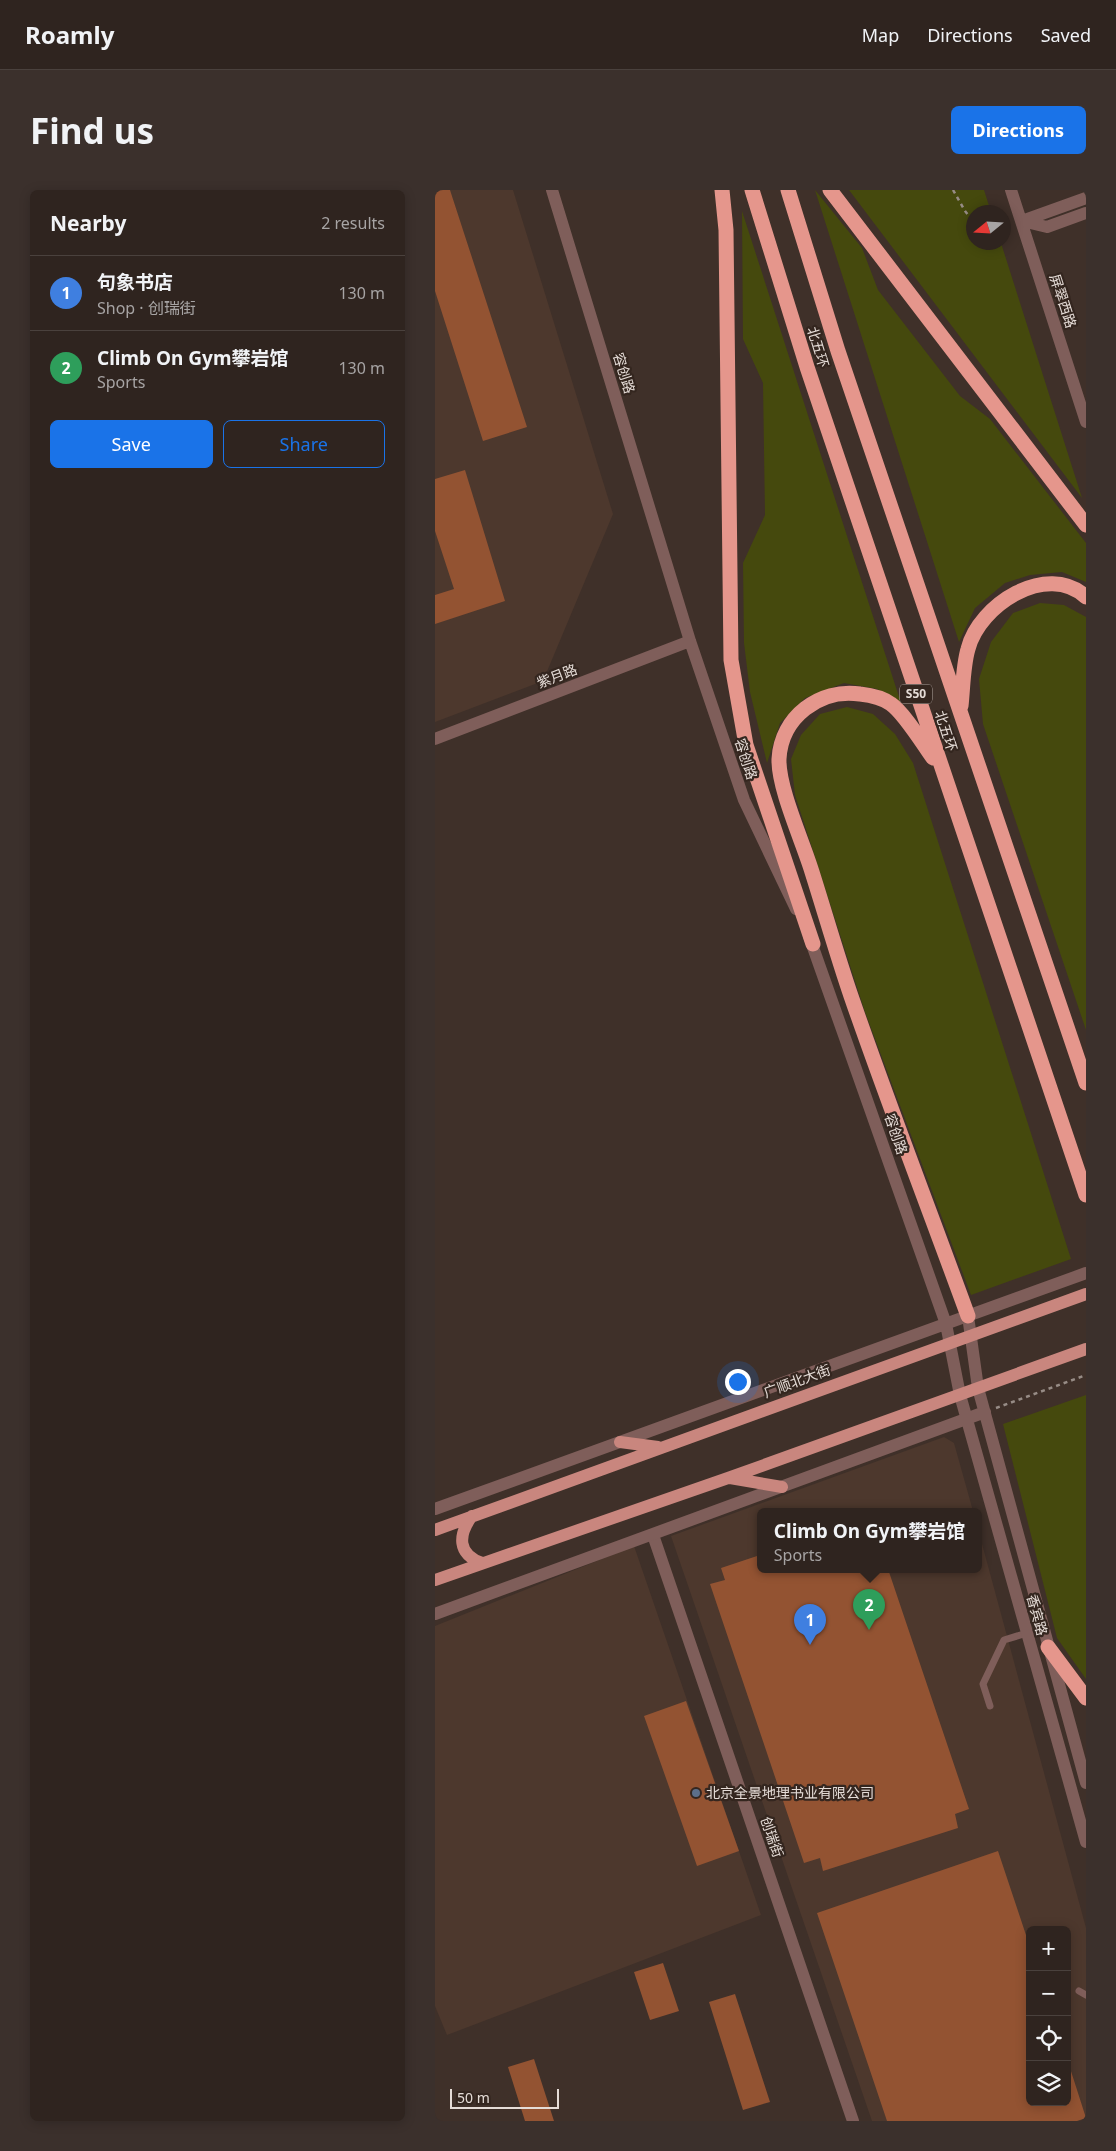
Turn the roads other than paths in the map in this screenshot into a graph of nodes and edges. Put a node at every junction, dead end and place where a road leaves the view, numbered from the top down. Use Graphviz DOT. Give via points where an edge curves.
graph roads {
  1 [pos="551,190"];
  2 [pos="722,190"];
  3 [pos="752,190"];
  4 [pos="788,190"];
  5 [pos="830,190"];
  6 [pos="1011,190"];
  7 [pos="1086,198"];
  8 [pos="1086,214"];
  9 [pos="1022,221"];
  10 [pos="1086,422"];
  11 [pos="1086,525"];
  12 [pos="1086,597"];
  13 [pos="691,641"];
  14 [pos="961,710"];
  15 [pos="435,739"];
  16 [pos="941,769"];
  17 [pos="813,944"];
  18 [pos="1086,1083"];
  19 [pos="1086,1195"];
  20 [pos="1086,1273"];
  21 [pos="1086,1294"];
  22 [pos="968,1316"];
  23 [pos="946,1324"];
  24 [pos="970,1335"];
  25 [pos="950,1342"];
  26 [pos="1086,1349"];
  27 [pos="978,1388"];
  28 [pos="960,1395"];
  29 [pos="985,1412"];
  30 [pos="968,1418"];
  31 [pos="620,1442"];
  32 [pos="661,1447"];
  33 [pos="728,1478"];
  34 [pos="782,1487"];
  35 [pos="435,1509"];
  36 [pos="472,1516"];
  37 [pos="435,1530"];
  38 [pos="653,1535"];
  39 [pos="482,1563"];
  40 [pos="435,1580"];
  41 [pos="436,1610"];
  42 [pos="1027,1633"];
  43 [pos="1048,1647"];
  44 [pos="1086,1698"];
  45 [pos="990,1706"];
  46 [pos="1086,1782"];
  47 [pos="1086,1842"];
  48 [pos="853,2121"];
  1 -- 13 [label="street, 容创路"];
  2 -- 17 [label="highway" via="726,230 731,660 746,746"];
  3 -- 16 [label="highway, 北五环 / S50" via="807,367"];
  4 -- 14 [label="highway, 北五环 / S50" via="838,351"];
  5 -- 11 [label="highway"];
  6 -- 9 [label="street, 屏翠西路"];
  7 -- 9 [label="street"];
  8 -- 9 [label="street" via="1047,227"];
  9 -- 10 [label="street, 屏翠西路"];
  12 -- 14 [label="highway" via="1067,586 1048,583 1021,590 995,606 967,648"];
  13 -- 15 [label="street, 紫月路"];
  13 -- 17 [label="street, 容创路" via="744,800"];
  14 -- 18 [label="highway, 北五环 / S50"];
  16 -- 19 [label="highway, 北五环 / S50"];
  16 -- 22 [label="highway" via="891,704 869,695 846,692 827,695 795,717 784,736 779,759 782,783 851,995"];
  17 -- 23 [label="street, 容创路"];
  20 -- 22 [label="street"];
  21 -- 24 [label="main road, 广顺北大街"];
  22 -- 23 [label="street"];
  22 -- 24 [label="street, 香宾路"];
  23 -- 25 [label="street, 容创路"];
  23 -- 31 [label="street"];
  24 -- 25 [label="main road, 广顺北大街"];
  24 -- 27 [label="street, 香宾路"];
  25 -- 28 [label="street, 香宾路"];
  25 -- 32 [label="main road, 广顺北大街"];
  26 -- 27 [label="main road"];
  27 -- 28 [label="main road"];
  27 -- 29 [label="street, 香宾路"];
  28 -- 30 [label="street, 香宾路"];
  28 -- 33 [label="main road"];
  29 -- 30 [label="street"];
  29 -- 43 [label="street, 香宾路"];
  30 -- 34 [label="street"];
  30 -- 42 [label="street, 香宾路"];
  31 -- 32 [label="main road"];
  31 -- 35 [label="street"];
  32 -- 36 [label="main road, 广顺北大街"];
  33 -- 34 [label="main road"];
  33 -- 39 [label="main road"];
  34 -- 38 [label="street"];
  36 -- 37 [label="main road, 广顺北大街"];
  36 -- 39 [label="main road" via="461,1534 461,1542 467,1555"];
  38 -- 41 [label="street"];
  38 -- 48 [label="street, 创瑞街"];
  39 -- 40 [label="main road"];
  42 -- 43 [label="street"];
  42 -- 45 [label="lane" via="1004,1640 983,1684"];
  42 -- 47 [label="street, 香宾路"];
  43 -- 44 [label="highway"];
  43 -- 46 [label="street, 香宾路"];
}
